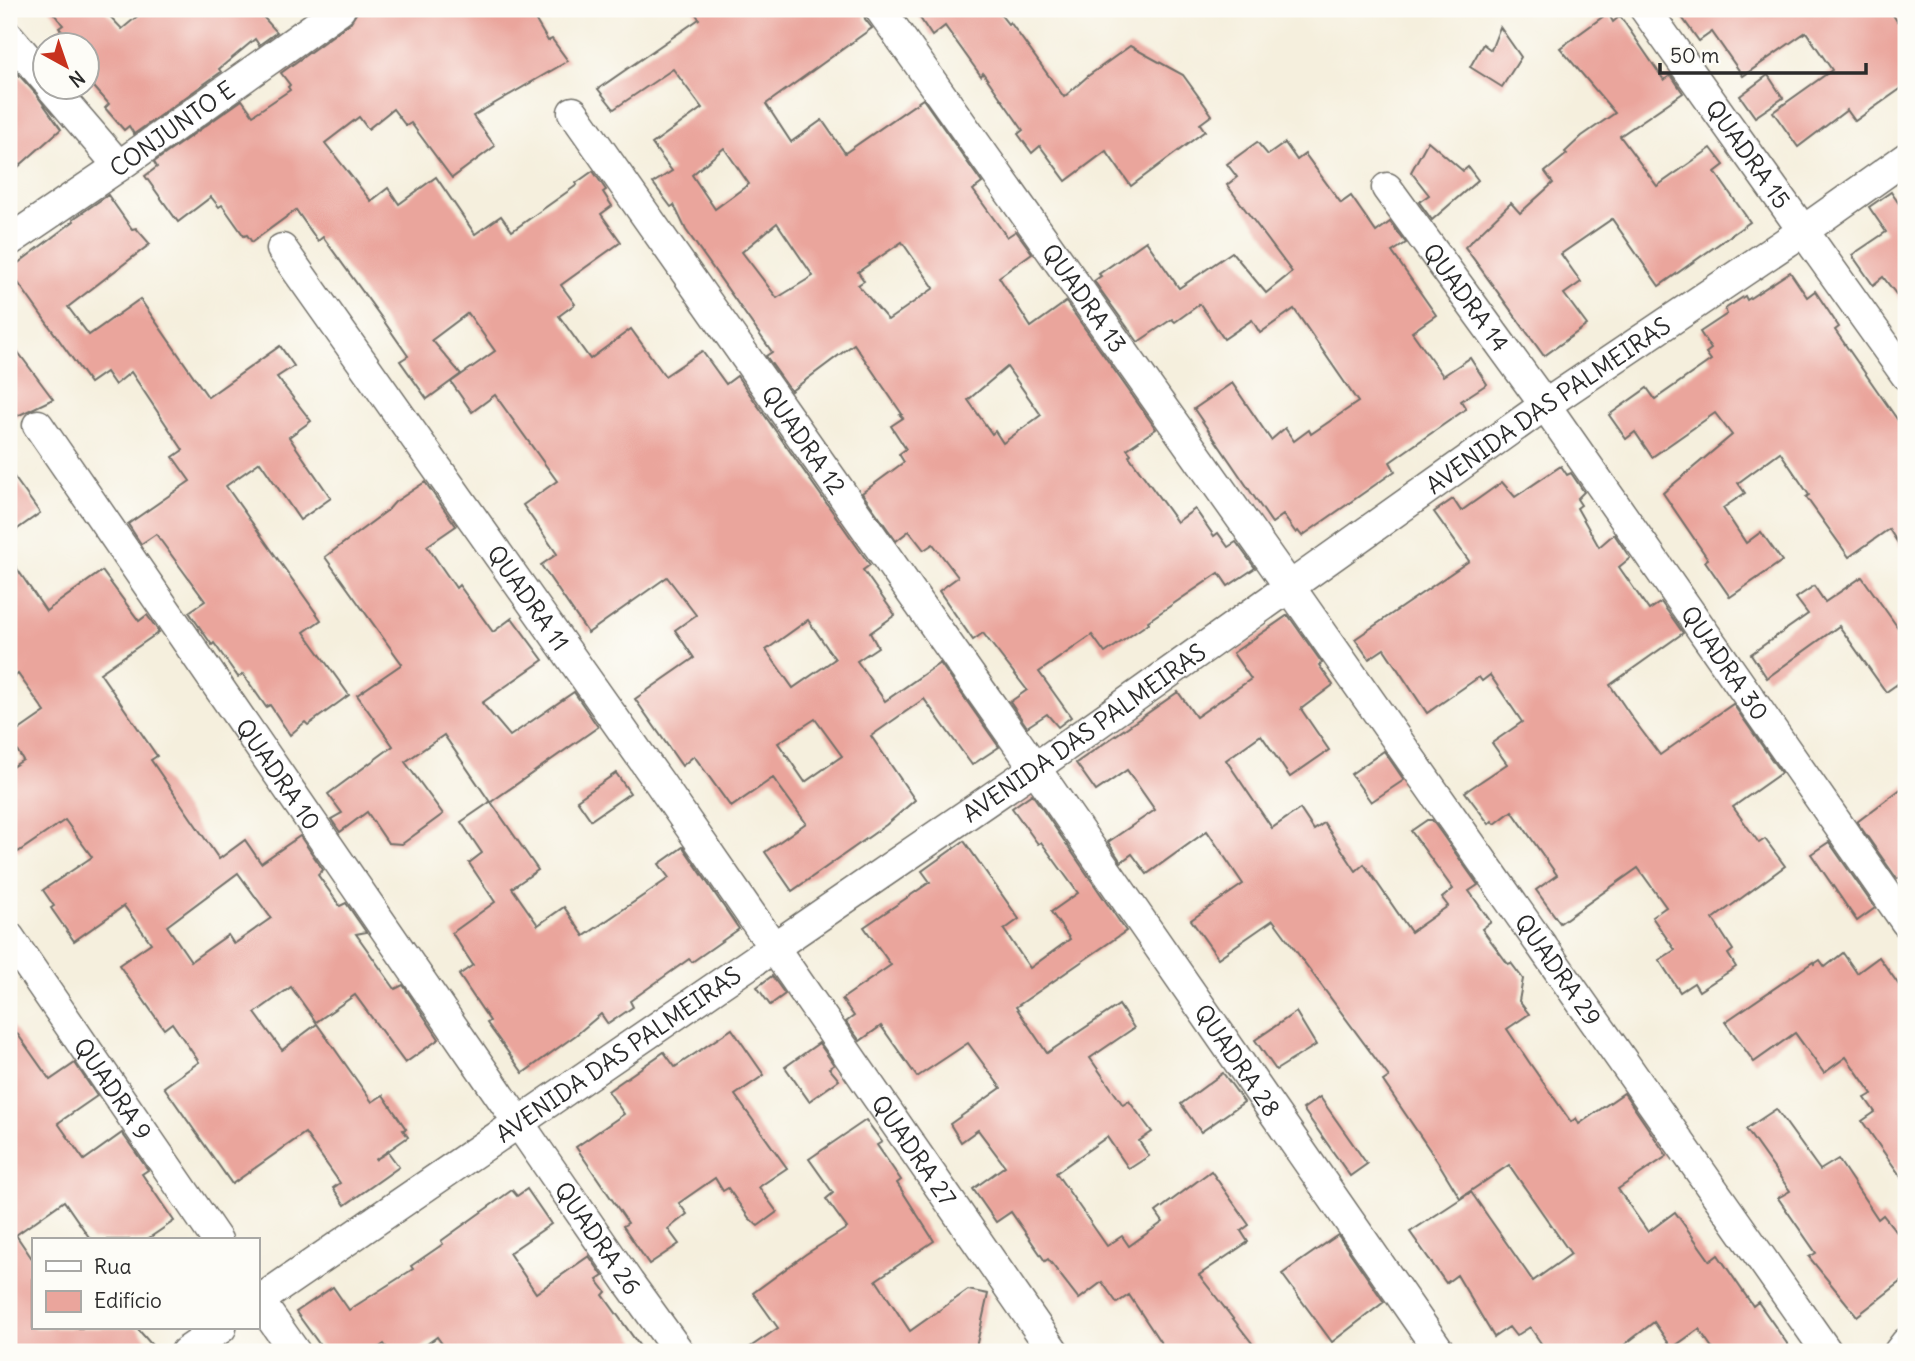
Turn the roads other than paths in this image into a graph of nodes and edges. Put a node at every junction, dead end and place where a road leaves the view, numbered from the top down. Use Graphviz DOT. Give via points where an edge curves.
graph roads {
  1 [pos="880,9"];
  2 [pos="1645,9"];
  3 [pos="333,10"];
  4 [pos="9,37"];
  5 [pos="32,64"];
  6 [pos="64,102"];
  7 [pos="573,112"];
  8 [pos="1906,158"];
  9 [pos="119,166"];
  10 [pos="1387,188"];
  11 [pos="1803,231"];
  12 [pos="9,241"];
  13 [pos="282,249"];
  14 [pos="1906,375"];
  15 [pos="1545,405"];
  16 [pos="38,425"];
  17 [pos="1289,586"];
  18 [pos="1035,768"];
  19 [pos="1906,922"];
  20 [pos="9,937"];
  21 [pos="775,947"];
  22 [pos="519,1123"];
  23 [pos="216,1238"];
  24 [pos="259,1299"];
  25 [pos="259,1301"];
  26 [pos="218,1330"];
  27 [pos="1906,1343"];
  28 [pos="187,1352"];
  29 [pos="295,1352"];
  30 [pos="679,1352"];
  31 [pos="1054,1352"];
  32 [pos="1440,1352"];
  33 [pos="1827,1352"];
  34 [pos="1899,1352"];
  1 -- 17 [label="street, QUADRA 13"];
  2 -- 11 [label="street, QUADRA 15"];
  3 -- 9 [label="street, CONJUNTO E"];
  4 -- 5 [label="street"];
  6 -- 9 [label="street"];
  7 -- 18 [label="street, QUADRA 12"];
  8 -- 11 [label="street, AVENIDA DAS PALMEIRAS"];
  9 -- 12 [label="street, CONJUNTO E"];
  10 -- 15 [label="street, QUADRA 14"];
  11 -- 14 [label="street, QUADRA 15"];
  11 -- 15 [label="street, AVENIDA DAS PALMEIRAS"];
  13 -- 21 [label="street, QUADRA 11"];
  15 -- 17 [label="street, AVENIDA DAS PALMEIRAS"];
  15 -- 19 [label="street, QUADRA 30"];
  16 -- 22 [label="street, QUADRA 10"];
  17 -- 18 [label="street, AVENIDA DAS PALMEIRAS"];
  17 -- 33 [label="street, QUADRA 29"];
  18 -- 21 [label="street, AVENIDA DAS PALMEIRAS"];
  18 -- 32 [label="street, QUADRA 28"];
  20 -- 23 [label="street, QUADRA 9"];
  21 -- 22 [label="street, AVENIDA DAS PALMEIRAS"];
  21 -- 31 [label="street, QUADRA 27"];
  22 -- 24 [label="street, AVENIDA DAS PALMEIRAS"];
  22 -- 30 [label="street, QUADRA 26"];
  25 -- 29 [label="street"];
  26 -- 28 [label="street"];
  27 -- 34 [label="street"];
}
